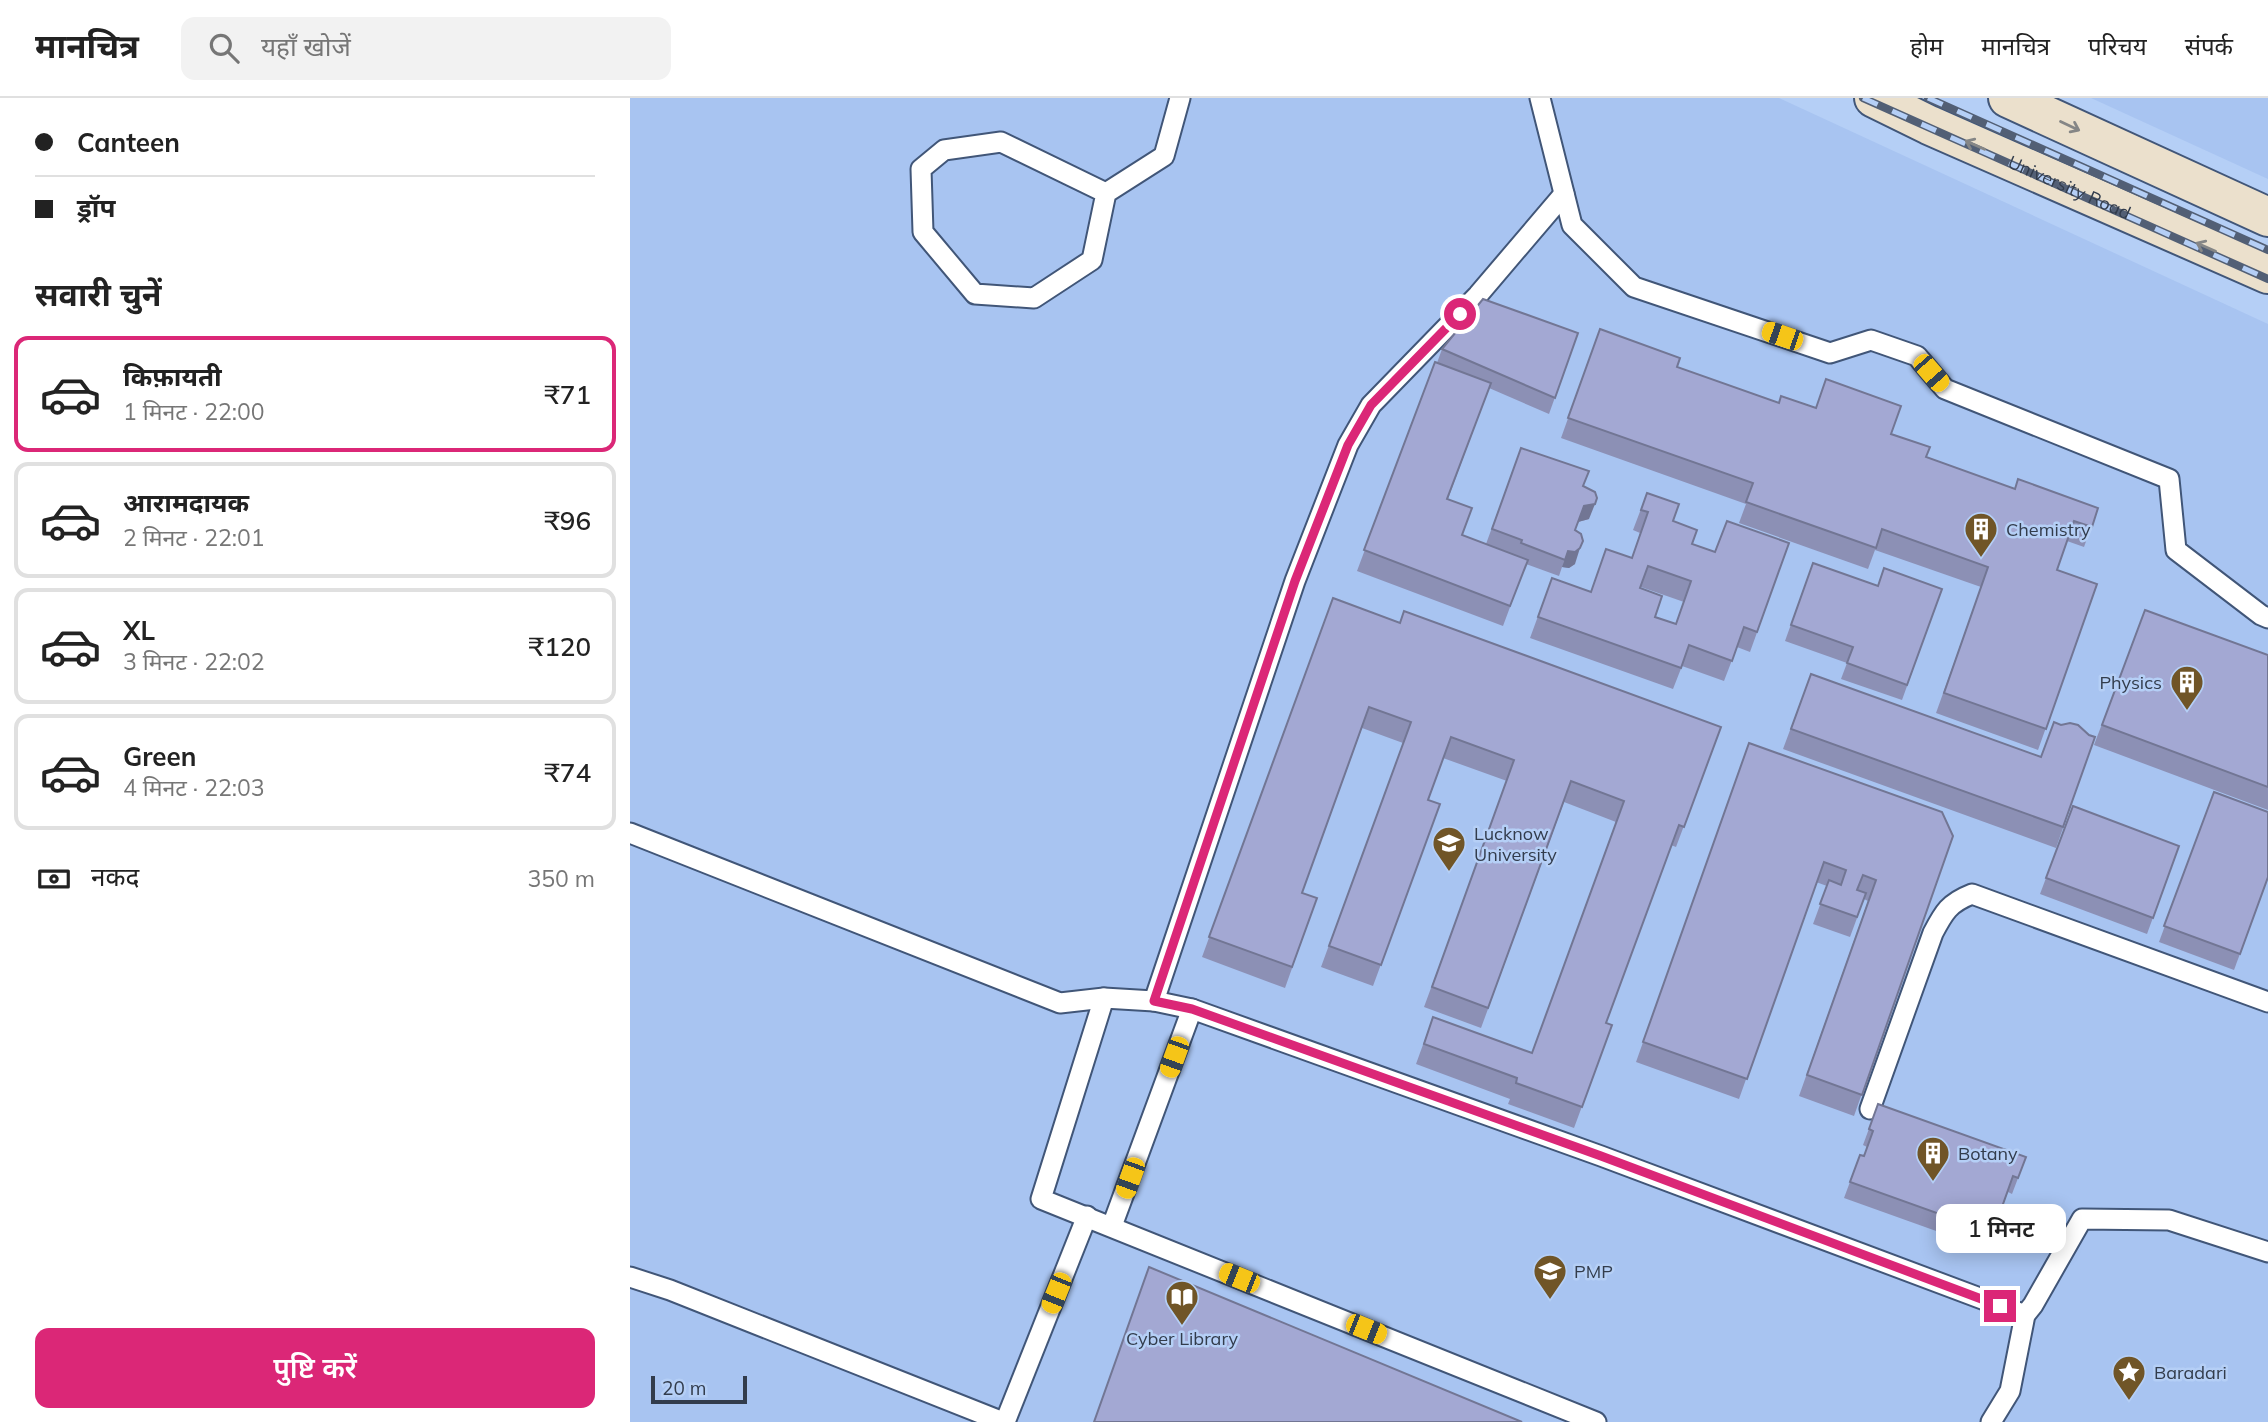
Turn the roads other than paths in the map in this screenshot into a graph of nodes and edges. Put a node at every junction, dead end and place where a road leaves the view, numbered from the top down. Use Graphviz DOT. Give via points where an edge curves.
graph roads {
  1 [pos="1180,98"];
  2 [pos="1540,98"];
  3 [pos="1874,98"];
  4 [pos="2008,98"];
  5 [pos="1106,194"];
  6 [pos="1564,194"];
  7 [pos="2268,217"];
  8 [pos="2268,274"];
  9 [pos="2268,618"];
  10 [pos="630,833"];
  11 [pos="1104,998"];
  12 [pos="1154,1001"];
  13 [pos="2268,1002"];
  14 [pos="1192,1009"];
  15 [pos="1870,1109"];
  16 [pos="1087,1216"];
  17 [pos="1112,1226"];
  18 [pos="2268,1252"];
  19 [pos="630,1277"];
  20 [pos="2025,1315"];
  21 [pos="1004,1422"];
  22 [pos="1595,1422"];
  23 [pos="1991,1422"];
  1 -- 5 [label="lane" via="1164,156"];
  2 -- 6 [label="lane"];
  8 -- 3 [label="main road, University Road, one-way"];
  4 -- 7 [label="main road, one-way"];
  5 -- 5 [label="lane" via="1001,142 944,150 921,169 923,232 975,294 1034,298 1092,260"];
  6 -- 9 [label="lane" via="1572,225 1634,287 1830,353 1871,340 1917,356 1945,389 2169,479 2176,550"];
  6 -- 12 [label="lane" via="1478,295 1371,405 1348,445 1295,581"];
  10 -- 11 [label="lane" via="1060,1003"];
  11 -- 12 [label="lane"];
  11 -- 16 [label="lane" via="1041,1199"];
  12 -- 14 [label="lane"];
  13 -- 15 [label="lane" via="1972,894 1944,911 1933,933"];
  14 -- 17 [label="lane"];
  14 -- 20 [label="lane"];
  16 -- 17 [label="lane"];
  16 -- 21 [label="lane"];
  17 -- 22 [label="lane"];
  18 -- 20 [label="lane" via="2169,1220 2082,1219"];
  19 -- 21 [label="lane"];
  20 -- 23 [label="lane" via="2010,1391"];
}
